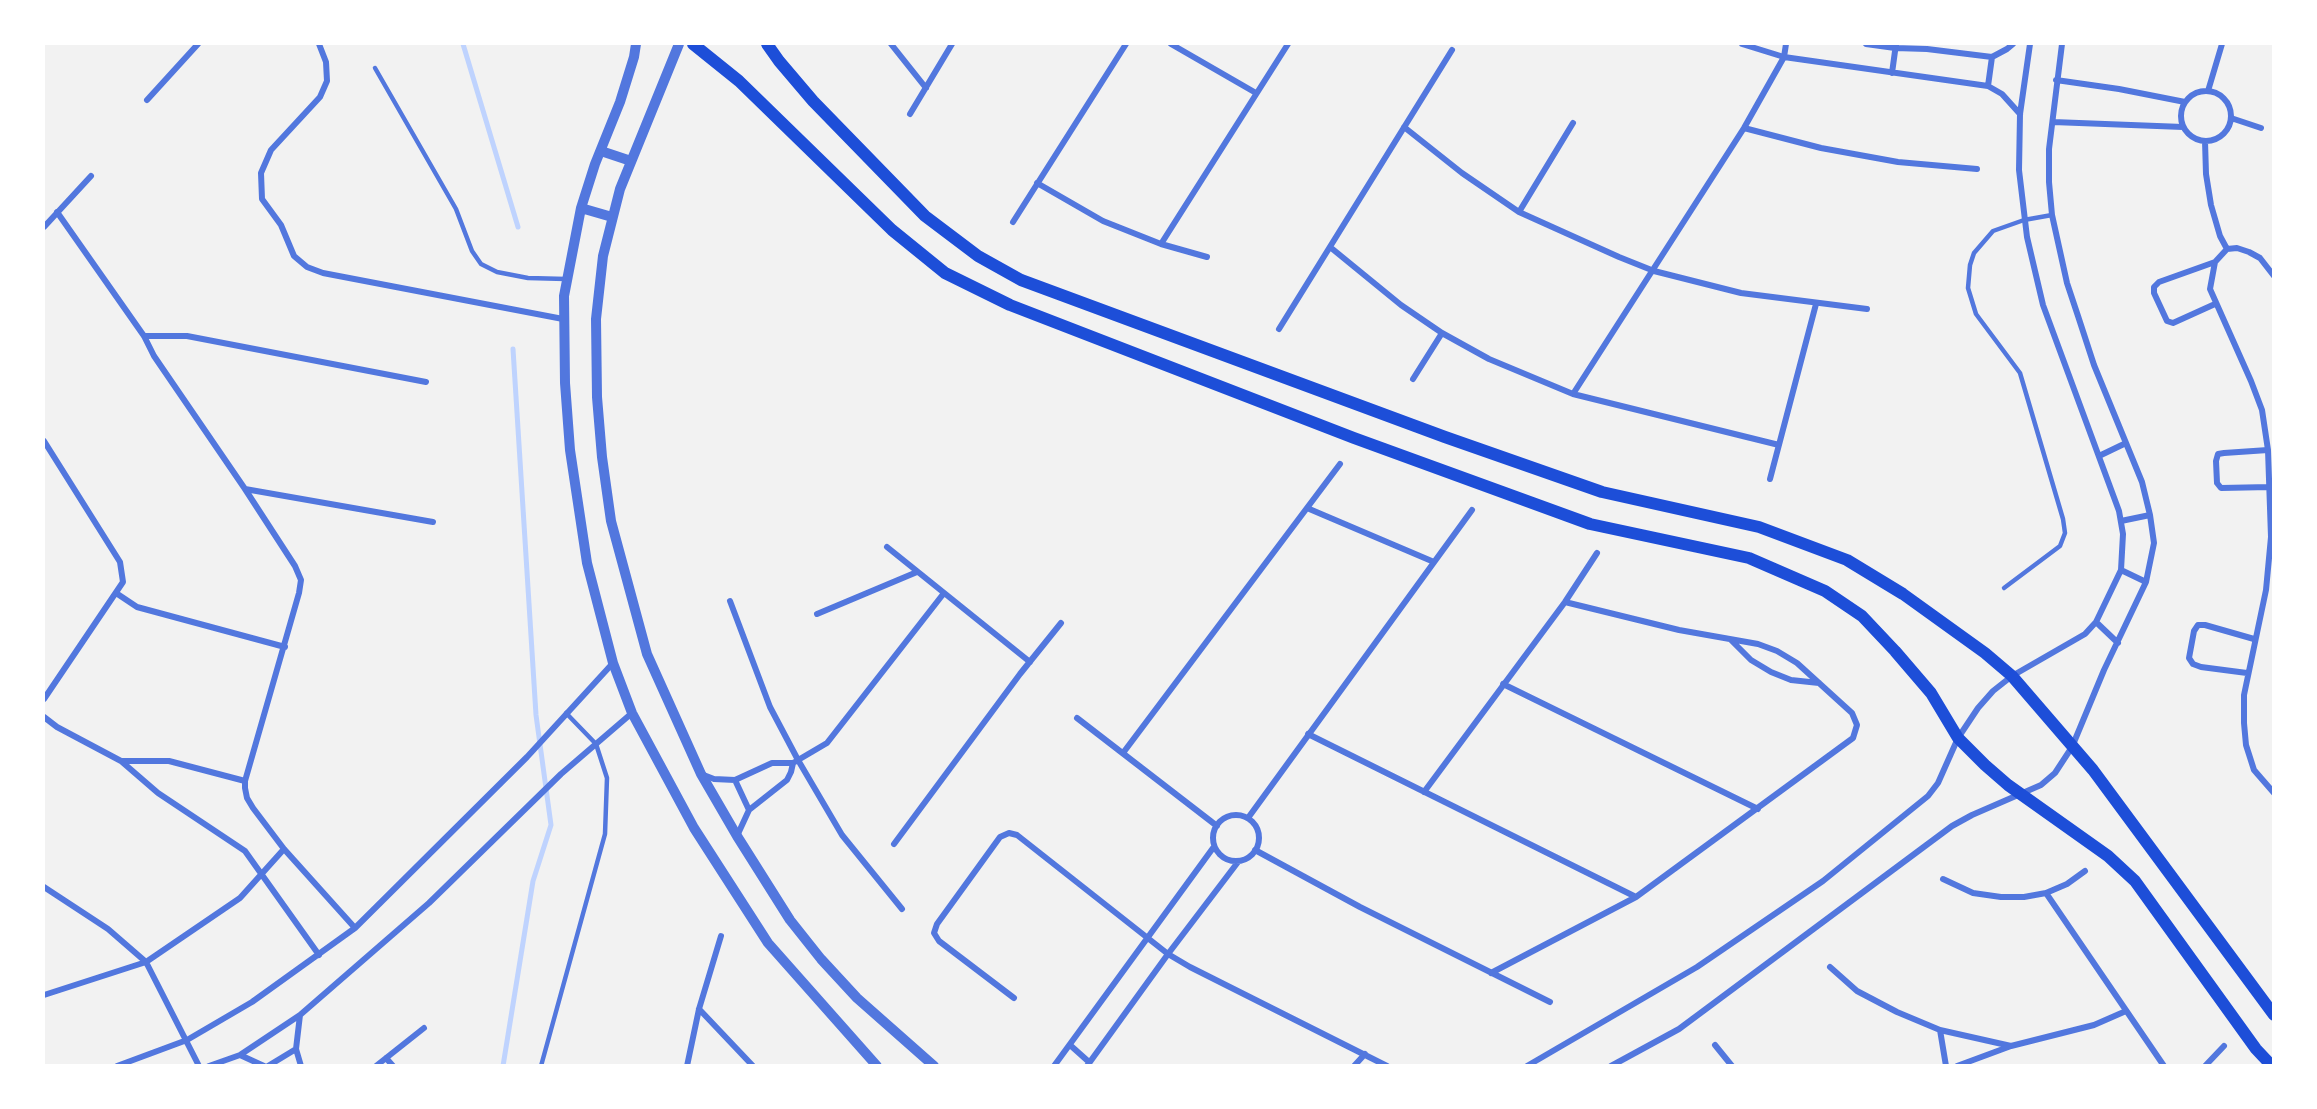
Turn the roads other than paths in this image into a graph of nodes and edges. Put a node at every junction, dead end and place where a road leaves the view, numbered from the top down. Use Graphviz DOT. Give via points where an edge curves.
graph roads {
  1 [pos="198,44"];
  2 [pos="319,44"];
  3 [pos="636,44"];
  4 [pos="679,44"];
  5 [pos="693,44"];
  6 [pos="767,44"];
  7 [pos="891,44"];
  8 [pos="952,44"];
  9 [pos="1126,44"];
  10 [pos="1171,44"];
  11 [pos="1288,44"];
  12 [pos="1742,44"];
  13 [pos="1786,44"];
  14 [pos="1866,44"];
  15 [pos="2013,44"];
  16 [pos="2030,44"];
  17 [pos="2062,44"];
  18 [pos="2222,44"];
  19 [pos="1896,46"];
  20 [pos="1452,50"];
  21 [pos="1784,57"];
  22 [pos="1992,57"];
  23 [pos="375,68"];
  24 [pos="1892,73"];
  25 [pos="2056,80"];
  26 [pos="1988,86"];
  27 [pos="926,88"];
  28 [pos="2208,91"];
  29 [pos="1256,93"];
  30 [pos="147,100"];
  31 [pos="2186,102"];
  32 [pos="910,114"];
  33 [pos="2019,114"];
  34 [pos="2231,118"];
  35 [pos="2052,122"];
  36 [pos="1573,123"];
  37 [pos="1404,127"];
  38 [pos="2183,127"];
  39 [pos="1744,128"];
  40 [pos="2261,128"];
  41 [pos="2205,141"];
  42 [pos="601,151"];
  43 [pos="631,161"];
  44 [pos="1977,169"];
  45 [pos="91,176"];
  46 [pos="1037,183"];
  47 [pos="581,208"];
  48 [pos="57,212"];
  49 [pos="1519,212"];
  50 [pos="2052,215"];
  51 [pos="612,217"];
  52 [pos="2024,220"];
  53 [pos="1013,222"];
  54 [pos="44,227"];
  55 [pos="1161,244"];
  56 [pos="1330,247"];
  57 [pos="2227,249"];
  58 [pos="1207,257"];
  59 [pos="2215,262"];
  60 [pos="1654,271"];
  61 [pos="2274,276"];
  62 [pos="566,279"];
  63 [pos="1816,304"];
  64 [pos="2215,304"];
  65 [pos="1867,309"];
  66 [pos="563,319"];
  67 [pos="1279,329"];
  68 [pos="1442,333"];
  69 [pos="144,336"];
  70 [pos="1413,379"];
  71 [pos="426,382"];
  72 [pos="1573,394"];
  73 [pos="44,441"];
  74 [pos="2126,443"];
  75 [pos="1779,446"];
  76 [pos="2268,450"];
  77 [pos="2099,456"];
  78 [pos="2271,460"];
  79 [pos="1340,464"];
  80 [pos="1770,479"];
  81 [pos="2270,487"];
  82 [pos="246,489"];
  83 [pos="1306,508"];
  84 [pos="1472,510"];
  85 [pos="2150,514"];
  86 [pos="2121,521"];
  87 [pos="433,522"];
  88 [pos="887,547"];
  89 [pos="1597,553"];
  90 [pos="1434,562"];
  91 [pos="2121,570"];
  92 [pos="917,572"];
  93 [pos="2146,582"];
  94 [pos="2004,588"];
  95 [pos="116,593"];
  96 [pos="944,593"];
  97 [pos="730,601"];
  98 [pos="1565,602"];
  99 [pos="817,614"];
  100 [pos="2096,622"];
  101 [pos="1061,623"];
  102 [pos="2254,639"];
  103 [pos="1732,641"];
  104 [pos="2118,643"];
  105 [pos="285,646"];
  106 [pos="1030,662"];
  107 [pos="613,663"];
  108 [pos="2247,674"];
  109 [pos="2012,676"];
  110 [pos="1820,683"];
  111 [pos="1503,684"];
  112 [pos="44,699"];
  113 [pos="566,713"];
  114 [pos="633,713"];
  115 [pos="44,717"];
  116 [pos="1077,718"];
  117 [pos="1308,734"];
  118 [pos="1959,738"];
  119 [pos="596,744"];
  120 [pos="2072,747"];
  121 [pos="1123,753"];
  122 [pos="121,761"];
  123 [pos="795,761"];
  124 [pos="701,774"];
  125 [pos="735,780"];
  126 [pos="246,781"];
  127 [pos="1424,792"];
  128 [pos="2274,793"];
  129 [pos="2023,794"];
  130 [pos="1758,809"];
  131 [pos="750,810"];
  132 [pos="1248,818"];
  133 [pos="1217,826"];
  134 [pos="736,836"];
  135 [pos="894,844"];
  136 [pos="1213,848"];
  137 [pos="284,849"];
  138 [pos="1255,850"];
  139 [pos="1238,862"];
  140 [pos="2085,871"];
  141 [pos="261,873"];
  142 [pos="1943,879"];
  143 [pos="44,887"];
  144 [pos="2046,893"];
  145 [pos="1636,897"];
  146 [pos="902,909"];
  147 [pos="355,928"];
  148 [pos="721,936"];
  149 [pos="1148,939"];
  150 [pos="1168,954"];
  151 [pos="320,955"];
  152 [pos="146,962"];
  153 [pos="1830,967"];
  154 [pos="1491,973"];
  155 [pos="44,994"];
  156 [pos="1014,998"];
  157 [pos="1550,1002"];
  158 [pos="699,1009"];
  159 [pos="2126,1011"];
  160 [pos="300,1015"];
  161 [pos="2274,1016"];
  162 [pos="424,1028"];
  163 [pos="1940,1030"];
  164 [pos="187,1040"];
  165 [pos="1070,1045"];
  166 [pos="1715,1045"];
  167 [pos="2011,1046"];
  168 [pos="2224,1046"];
  169 [pos="296,1049"];
  170 [pos="1365,1054"];
  171 [pos="240,1055"];
  172 [pos="386,1058"];
  173 [pos="1088,1064"];
  174 [pos="117,1065"];
  175 [pos="199,1065"];
  176 [pos="209,1065"];
  177 [pos="266,1065"];
  178 [pos="301,1065"];
  179 [pos="376,1065"];
  180 [pos="393,1065"];
  181 [pos="541,1065"];
  182 [pos="687,1065"];
  183 [pos="753,1065"];
  184 [pos="878,1065"];
  185 [pos="934,1065"];
  186 [pos="1054,1065"];
  187 [pos="1354,1065"];
  188 [pos="1387,1065"];
  189 [pos="1527,1065"];
  190 [pos="1611,1065"];
  191 [pos="1732,1065"];
  192 [pos="1946,1065"];
  193 [pos="1957,1065"];
  194 [pos="2164,1065"];
  195 [pos="2205,1065"];
  196 [pos="2272,1065"];
  1 -- 30 [label="street"];
  2 -- 66 [label="street" via="326,62 327,81 320,97 271,150 261,173 262,199 281,225 294,256 323,273"];
  3 -- 42 [label="street"];
  4 -- 43 [label="street"];
  5 -- 118 [label="main road" via="740,81 892,230 945,273 1010,306 1590,524 1749,558 1825,591 1862,616 1895,651 1931,693"];
  6 -- 109 [label="main road" via="813,101 926,216 978,256 1021,280 1602,492 1759,527 1847,560 1903,594"];
  7 -- 27 [label="street"];
  8 -- 27 [label="street"];
  9 -- 46 [label="street"];
  10 -- 29 [label="street"];
  11 -- 29 [label="street"];
  12 -- 21 [label="street"];
  13 -- 21 [label="street"];
  14 -- 19 [label="street"];
  15 -- 22 [label="street"];
  16 -- 33 [label="street"];
  17 -- 25 [label="street"];
  18 -- 28 [label="street"];
  19 -- 22 [label="street"];
  19 -- 24 [label="street"];
  20 -- 37 [label="street"];
  21 -- 24 [label="street"];
  21 -- 39 [label="street"];
  22 -- 26 [label="street"];
  23 -- 62 [label="lane" via="456,209 481,264 497,272 528,278"];
  24 -- 26 [label="street"];
  25 -- 31 [label="street"];
  25 -- 35 [label="street"];
  26 -- 33 [label="street" via="2002,94"];
  27 -- 32 [label="street"];
  28 -- 31 [label="street" via="2195,93"];
  28 -- 34 [label="street" via="2225,100"];
  29 -- 55 [label="street"];
  31 -- 38 [label="street" via="2181,114"];
  33 -- 52 [label="street"];
  34 -- 40 [label="street"];
  34 -- 41 [label="street" via="2223,135"];
  35 -- 38 [label="street"];
  35 -- 50 [label="street"];
  36 -- 49 [label="street"];
  37 -- 49 [label="street"];
  37 -- 56 [label="street"];
  38 -- 41 [label="street" via="2192,137"];
  39 -- 44 [label="street" via="1898,162"];
  39 -- 60 [label="street"];
  41 -- 57 [label="street" via="2211,205"];
  42 -- 43 [label="street"];
  42 -- 47 [label="street"];
  43 -- 51 [label="street"];
  45 -- 48 [label="street"];
  46 -- 53 [label="street"];
  46 -- 55 [label="street" via="1103,221"];
  47 -- 51 [label="street"];
  47 -- 62 [label="street"];
  48 -- 54 [label="street"];
  48 -- 69 [label="street"];
  49 -- 60 [label="street"];
  50 -- 52 [label="lane"];
  50 -- 74 [label="street" via="2078,316"];
  51 -- 124 [label="street" via="596,319 597,397 611,521 647,654"];
  52 -- 77 [label="street" via="2043,304"];
  52 -- 94 [label="lane" via="1993,231 1974,252 1968,288 1976,314 2019,373 2065,533 2060,546"];
  55 -- 58 [label="street"];
  56 -- 67 [label="street"];
  56 -- 68 [label="street"];
  57 -- 59 [label="street"];
  57 -- 61 [label="street" via="2237,248 2260,258"];
  59 -- 64 [label="street" via="2210,289"];
  59 -- 64 [label="street" via="2159,282 2154,293 2167,321 2173,323"];
  60 -- 63 [label="street" via="1741,293"];
  60 -- 72 [label="street"];
  62 -- 66 [label="street"];
  63 -- 65 [label="street"];
  63 -- 75 [label="street"];
  64 -- 76 [label="street" via="2262,411"];
  66 -- 107 [label="street" via="570,450 587,563"];
  68 -- 70 [label="street"];
  68 -- 72 [label="street" via="1489,359"];
  69 -- 71 [label="street" via="187,336"];
  69 -- 82 [label="street"];
  72 -- 75 [label="street"];
  73 -- 95 [label="street" via="120,562 123,582"];
  74 -- 77 [label="street"];
  74 -- 85 [label="street"];
  75 -- 80 [label="street"];
  76 -- 78 [label="street"];
  76 -- 81 [label="street" via="2218,454 2217,483 2221,488"];
  77 -- 86 [label="street"];
  78 -- 81 [label="street"];
  79 -- 83 [label="street"];
  81 -- 102 [label="street" via="2266,590"];
  82 -- 87 [label="street"];
  82 -- 105 [label="street" via="301,580"];
  83 -- 90 [label="street"];
  83 -- 121 [label="street"];
  84 -- 90 [label="street"];
  85 -- 86 [label="street"];
  85 -- 93 [label="street" via="2154,543"];
  86 -- 91 [label="street"];
  88 -- 92 [label="street"];
  89 -- 98 [label="street"];
  90 -- 117 [label="street"];
  91 -- 93 [label="street"];
  91 -- 100 [label="street"];
  92 -- 96 [label="street"];
  92 -- 99 [label="street"];
  93 -- 104 [label="street"];
  95 -- 105 [label="street" via="137,607"];
  95 -- 112 [label="street"];
  96 -- 106 [label="street"];
  96 -- 123 [label="street" via="827,743"];
  97 -- 123 [label="street"];
  98 -- 103 [label="street"];
  98 -- 111 [label="street"];
  100 -- 104 [label="street"];
  100 -- 109 [label="street" via="2085,634"];
  101 -- 106 [label="street"];
  102 -- 108 [label="street"];
  102 -- 108 [label="street" via="2205,625 2198,625 2194,631 2189,658 2193,664"];
  103 -- 110 [label="street" via="1777,651"];
  103 -- 110 [label="street" via="1751,660 1771,672 1791,680"];
  104 -- 120 [label="street"];
  105 -- 126 [label="street"];
  106 -- 135 [label="street"];
  107 -- 113 [label="street"];
  107 -- 114 [label="street"];
  108 -- 128 [label="street" via="2246,745 2254,770"];
  109 -- 118 [label="street" via="1978,708"];
  109 -- 120 [label="main road"];
  110 -- 130 [label="street" via="1851,712 1857,725 1853,738"];
  111 -- 127 [label="street"];
  111 -- 130 [label="street"];
  113 -- 119 [label="lane"];
  113 -- 147 [label="street"];
  114 -- 119 [label="street"];
  114 -- 184 [label="street" via="694,828 768,943"];
  115 -- 122 [label="street"];
  116 -- 121 [label="street"];
  117 -- 127 [label="street"];
  117 -- 132 [label="street"];
  118 -- 129 [label="main road" via="1985,765"];
  118 -- 189 [label="street" via="1928,796 1823,881 1697,967"];
  119 -- 160 [label="street" via="429,903"];
  119 -- 181 [label="lane" via="607,778 605,834"];
  120 -- 129 [label="street" via="2055,773"];
  120 -- 161 [label="main road" via="2094,770"];
  121 -- 133 [label="street"];
  122 -- 126 [label="street" via="170,761"];
  122 -- 141 [label="street" via="158,793 246,851"];
  123 -- 125 [label="street" via="772,763"];
  123 -- 131 [label="street" via="787,780"];
  123 -- 146 [label="street" via="842,835"];
  124 -- 125 [label="street"];
  124 -- 134 [label="street"];
  125 -- 131 [label="street"];
  126 -- 137 [label="street" via="247,798"];
  127 -- 145 [label="street"];
  129 -- 190 [label="street" via="1952,826 1679,1029"];
  129 -- 196 [label="main road" via="2108,856 2135,881 2256,1049"];
  130 -- 145 [label="street"];
  131 -- 134 [label="street"];
  132 -- 133 [label="street" via="1234,815 1220,820"];
  132 -- 138 [label="street" via="1258,829 1259,844"];
  133 -- 136 [label="street" via="1212,833"];
  134 -- 185 [label="street" via="790,920 821,959 857,998"];
  136 -- 139 [label="street" via="1223,859"];
  136 -- 149 [label="street"];
  137 -- 141 [label="street"];
  137 -- 147 [label="street"];
  138 -- 139 [label="street"];
  138 -- 154 [label="street"];
  139 -- 150 [label="street"];
  140 -- 144 [label="street"];
  141 -- 151 [label="street"];
  141 -- 152 [label="street" via="240,898"];
  142 -- 144 [label="street" via="1973,892 2001,897"];
  143 -- 152 [label="street" via="108,929"];
  144 -- 159 [label="street"];
  145 -- 154 [label="street"];
  147 -- 151 [label="street"];
  148 -- 158 [label="street"];
  149 -- 150 [label="street"];
  149 -- 156 [label="street" via="1017,835 1009,833 1000,837 934,933 939,941"];
  149 -- 165 [label="street"];
  150 -- 170 [label="street"];
  150 -- 173 [label="street"];
  151 -- 164 [label="street"];
  152 -- 155 [label="street"];
  152 -- 164 [label="street"];
  153 -- 163 [label="street" via="1857,991"];
  154 -- 157 [label="street"];
  158 -- 182 [label="street"];
  158 -- 183 [label="street"];
  159 -- 167 [label="street" via="2094,1025"];
  159 -- 194 [label="street"];
  160 -- 169 [label="street"];
  160 -- 171 [label="street"];
  162 -- 172 [label="street"];
  163 -- 167 [label="street"];
  163 -- 192 [label="street"];
  164 -- 174 [label="street"];
  164 -- 175 [label="street"];
  165 -- 173 [label="street"];
  165 -- 186 [label="street"];
  166 -- 191 [label="street"];
  167 -- 193 [label="street"];
  168 -- 195 [label="street"];
  169 -- 177 [label="street"];
  169 -- 178 [label="street"];
  170 -- 187 [label="street"];
  170 -- 188 [label="street"];
  171 -- 176 [label="street"];
  171 -- 177 [label="street"];
  172 -- 179 [label="street"];
  172 -- 180 [label="street"];
}
